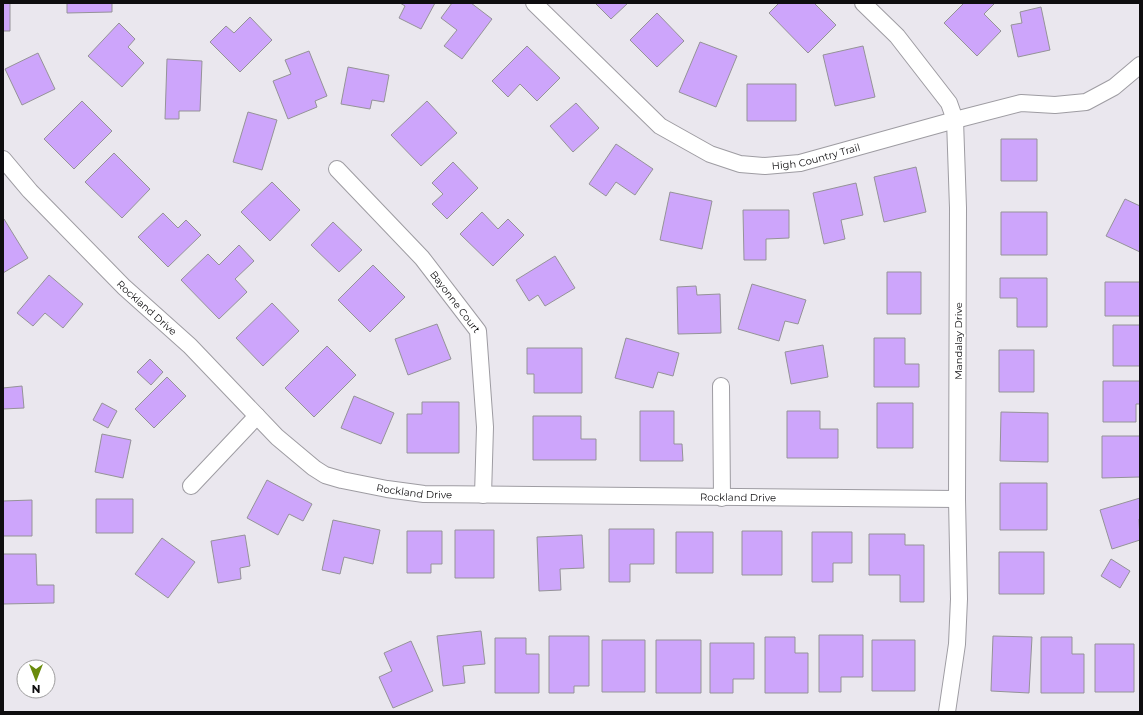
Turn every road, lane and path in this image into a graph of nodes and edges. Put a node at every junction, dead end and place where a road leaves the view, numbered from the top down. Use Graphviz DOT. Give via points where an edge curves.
graph roads {
  1 [pos="534,3"];
  2 [pos="863,3"];
  3 [pos="1140,65"];
  4 [pos="955,120"];
  5 [pos="3,159"];
  6 [pos="336,169"];
  7 [pos="721,386"];
  8 [pos="257,416"];
  9 [pos="191,486"];
  10 [pos="483,495"];
  11 [pos="722,498"];
  12 [pos="957,499"];
  13 [pos="947,712"];
  1 -- 4 [label="street, High Country Trail" via="660,126 710,154 740,164 765,166 800,163"];
  2 -- 4 [label="street, Mandalay Drive" via="897,36 949,103"];
  3 -- 4 [label="street, High Country Trail" via="1114,87 1086,102 1055,105 1021,103"];
  4 -- 12 [label="street, Mandalay Drive" via="958,208"];
  5 -- 8 [label="street, Rockland Drive" via="30,191 124,287 190,346"];
  6 -- 10 [label="street, Bayonne Court" via="422,258 478,331 485,427"];
  7 -- 11 [label="street"];
  8 -- 9 [label="street"];
  8 -- 10 [label="street, Rockland Drive" via="277,437 325,475 364,485 424,494"];
  10 -- 11 [label="street, Rockland Drive"];
  11 -- 12 [label="street, Rockland Drive"];
  12 -- 13 [label="street, Mandalay Drive" via="957,644"];
}
